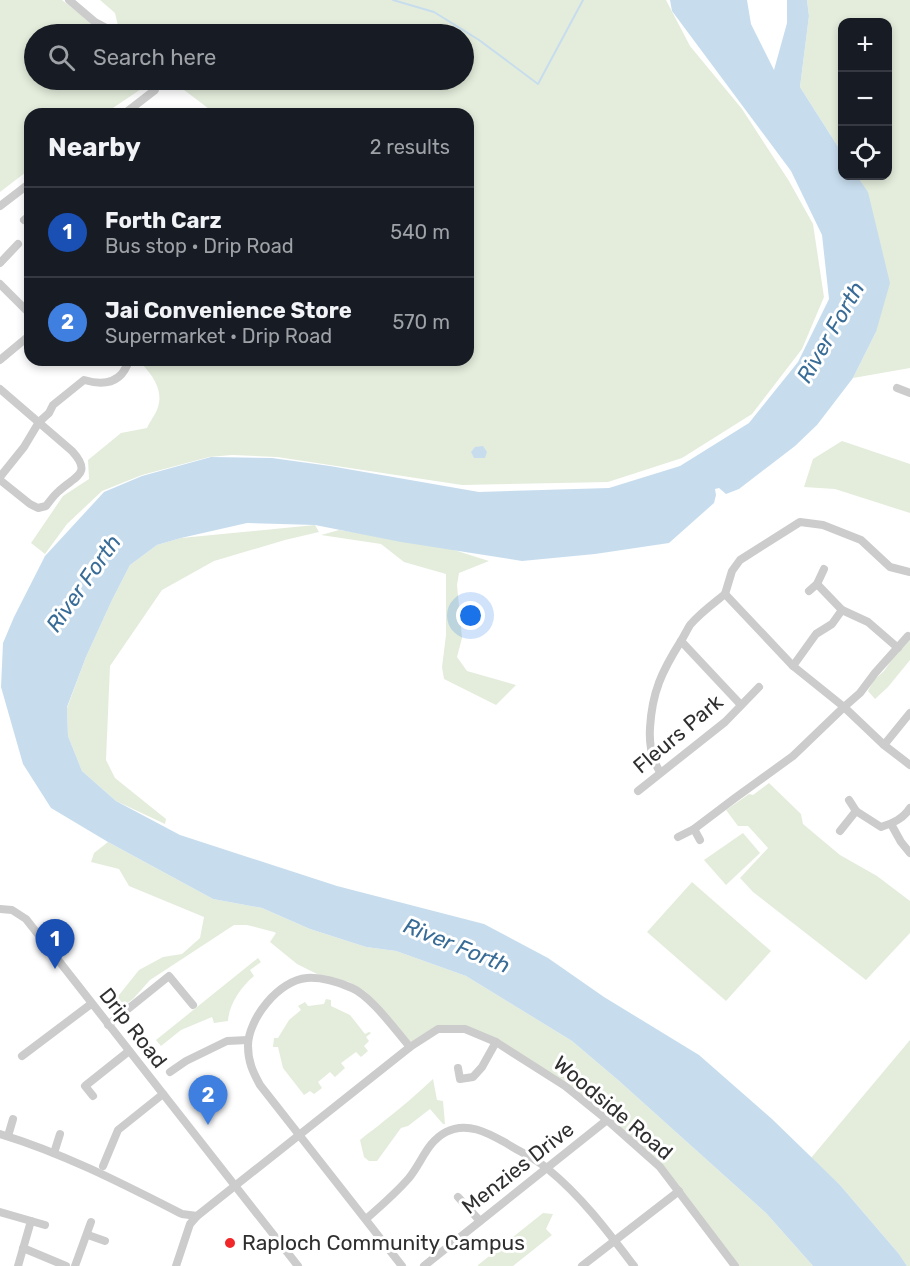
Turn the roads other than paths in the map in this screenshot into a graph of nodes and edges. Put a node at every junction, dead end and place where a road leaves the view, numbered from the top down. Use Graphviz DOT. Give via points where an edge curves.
graph roads {
  1 [pos="69,0"];
  2 [pos="99,24"];
  3 [pos="155,90"];
  4 [pos="132,108"];
  5 [pos="24,188"];
  6 [pos="0,206"];
  7 [pos="18,244"];
  8 [pos="0,263"];
  9 [pos="0,284"];
  10 [pos="24,308"];
  11 [pos="24,340"];
  12 [pos="0,360"];
  13 [pos="126,366"];
  14 [pos="897,388"];
  15 [pos="0,389"];
  16 [pos="910,393"];
  17 [pos="39,422"];
  18 [pos="0,478"];
  19 [pos="824,569"];
  20 [pos="910,572"];
  21 [pos="817,584"];
  22 [pos="808,591"];
  23 [pos="725,594"];
  24 [pos="842,610"];
  25 [pos="908,636"];
  26 [pos="681,641"];
  27 [pos="898,648"];
  28 [pos="793,666"];
  29 [pos="759,687"];
  30 [pos="741,705"];
  31 [pos="844,707"];
  32 [pos="910,713"];
  33 [pos="884,745"];
  34 [pos="910,765"];
  35 [pos="660,772"];
  36 [pos="638,791"];
  37 [pos="849,800"];
  38 [pos="910,808"];
  39 [pos="856,811"];
  40 [pos="891,824"];
  41 [pos="694,829"];
  42 [pos="840,831"];
  43 [pos="678,837"];
  44 [pos="700,840"];
  45 [pos="910,853"];
  46 [pos="0,909"];
  47 [pos="91,1004"];
  48 [pos="193,1005"];
  49 [pos="108,1025"];
  50 [pos="248,1040"];
  51 [pos="496,1042"];
  52 [pos="410,1047"];
  53 [pos="129,1051"];
  54 [pos="22,1056"];
  55 [pos="458,1068"];
  56 [pos="170,1072"];
  57 [pos="163,1094"];
  58 [pos="93,1096"];
  59 [pos="13,1119"];
  60 [pos="607,1120"];
  61 [pos="60,1134"];
  62 [pos="4,1135"];
  63 [pos="299,1135"];
  64 [pos="54,1153"];
  65 [pos="103,1166"];
  66 [pos="548,1168"];
  67 [pos="235,1185"];
  68 [pos="679,1191"];
  69 [pos="459,1197"];
  70 [pos="0,1212"];
  71 [pos="197,1216"];
  72 [pos="366,1219"];
  73 [pos="31,1221"];
  74 [pos="480,1221"];
  75 [pos="91,1222"];
  76 [pos="45,1225"];
  77 [pos="88,1235"];
  78 [pos="105,1241"];
  79 [pos="615,1241"];
  80 [pos="23,1248"];
  81 [pos="435,1263"];
  82 [pos="18,1266"];
  83 [pos="66,1266"];
  84 [pos="75,1266"];
  85 [pos="176,1266"];
  86 [pos="298,1266"];
  87 [pos="402,1266"];
  88 [pos="424,1266"];
  89 [pos="582,1266"];
  90 [pos="634,1266"];
  91 [pos="735,1266"];
  1 -- 2 [label="street"];
  3 -- 4 [label="street"];
  5 -- 6 [label="street"];
  7 -- 8 [label="street"];
  9 -- 10 [label="street"];
  11 -- 12 [label="street"];
  13 -- 17 [label="street" via="116,380 84,380"];
  14 -- 16 [label="street"];
  15 -- 17 [label="street"];
  17 -- 18 [label="street"];
  17 -- 18 [label="street" via="79,459 80,474 46,506 38,508"];
  19 -- 21 [label="street"];
  20 -- 23 [label="street" via="890,567 861,540 823,525 800,522 740,560"];
  21 -- 22 [label="street"];
  21 -- 24 [label="street"];
  23 -- 26 [label="street" via="691,624"];
  23 -- 28 [label="street"];
  24 -- 27 [label="street" via="868,622"];
  24 -- 28 [label="street" via="832,624 816,634"];
  25 -- 27 [label="street"];
  26 -- 30 [label="street, Fleurs Park"];
  26 -- 35 [label="street" via="663,673 651,707 649,746"];
  27 -- 31 [label="street" via="864,690"];
  28 -- 31 [label="street"];
  29 -- 30 [label="street, Fleurs Park"];
  30 -- 35 [label="street, Fleurs Park"];
  31 -- 33 [label="street"];
  31 -- 41 [label="street" via="793,756"];
  32 -- 33 [label="street"];
  33 -- 34 [label="street"];
  35 -- 36 [label="street, Fleurs Park"];
  37 -- 39 [label="street"];
  38 -- 40 [label="street"];
  39 -- 40 [label="street" via="881,827"];
  39 -- 42 [label="street"];
  40 -- 45 [label="street"];
  41 -- 43 [label="street"];
  41 -- 44 [label="street"];
  46 -- 47 [label="street, Drip Road" via="12,910 26,919"];
  47 -- 49 [label="street, Drip Road"];
  47 -- 54 [label="street"];
  48 -- 49 [label="street" via="169,976"];
  49 -- 53 [label="street, Drip Road"];
  50 -- 52 [label="street" via="258,1014 278,991 309,978 353,988 366,996"];
  50 -- 56 [label="street" via="227,1041"];
  50 -- 63 [label="street" via="250,1067"];
  51 -- 52 [label="street, Woodside Road" via="465,1029 438,1029"];
  51 -- 55 [label="street" via="473,1077 460,1079"];
  51 -- 60 [label="street, Woodside Road" via="566,1086"];
  52 -- 63 [label="street, Woodside Road"];
  53 -- 57 [label="street, Drip Road"];
  53 -- 58 [label="street" via="85,1086"];
  57 -- 65 [label="street" via="118,1130"];
  57 -- 67 [label="street, Drip Road"];
  59 -- 62 [label="street"];
  60 -- 66 [label="street, Menzies Drive"];
  60 -- 68 [label="street, Woodside Road" via="660,1167"];
  61 -- 64 [label="street"];
  62 -- 64 [label="street"];
  63 -- 67 [label="street, Woodside Road"];
  63 -- 72 [label="street"];
  64 -- 71 [label="street" via="182,1214"];
  66 -- 72 [label="street" via="488,1132 459,1127 437,1138 396,1193"];
  66 -- 74 [label="street, Menzies Drive"];
  66 -- 79 [label="street"];
  67 -- 71 [label="street, Woodside Road"];
  67 -- 86 [label="street, Drip Road"];
  68 -- 79 [label="street"];
  68 -- 91 [label="street, Woodside Road"];
  69 -- 74 [label="street"];
  70 -- 73 [label="street"];
  71 -- 85 [label="street" via="190,1224"];
  72 -- 87 [label="street"];
  73 -- 76 [label="street"];
  73 -- 80 [label="street"];
  74 -- 81 [label="street, Menzies Drive"];
  75 -- 77 [label="street"];
  77 -- 78 [label="street"];
  77 -- 84 [label="street"];
  79 -- 89 [label="street"];
  79 -- 90 [label="street"];
  80 -- 82 [label="street"];
  80 -- 83 [label="street"];
  81 -- 88 [label="street, Menzies Drive"];
}
